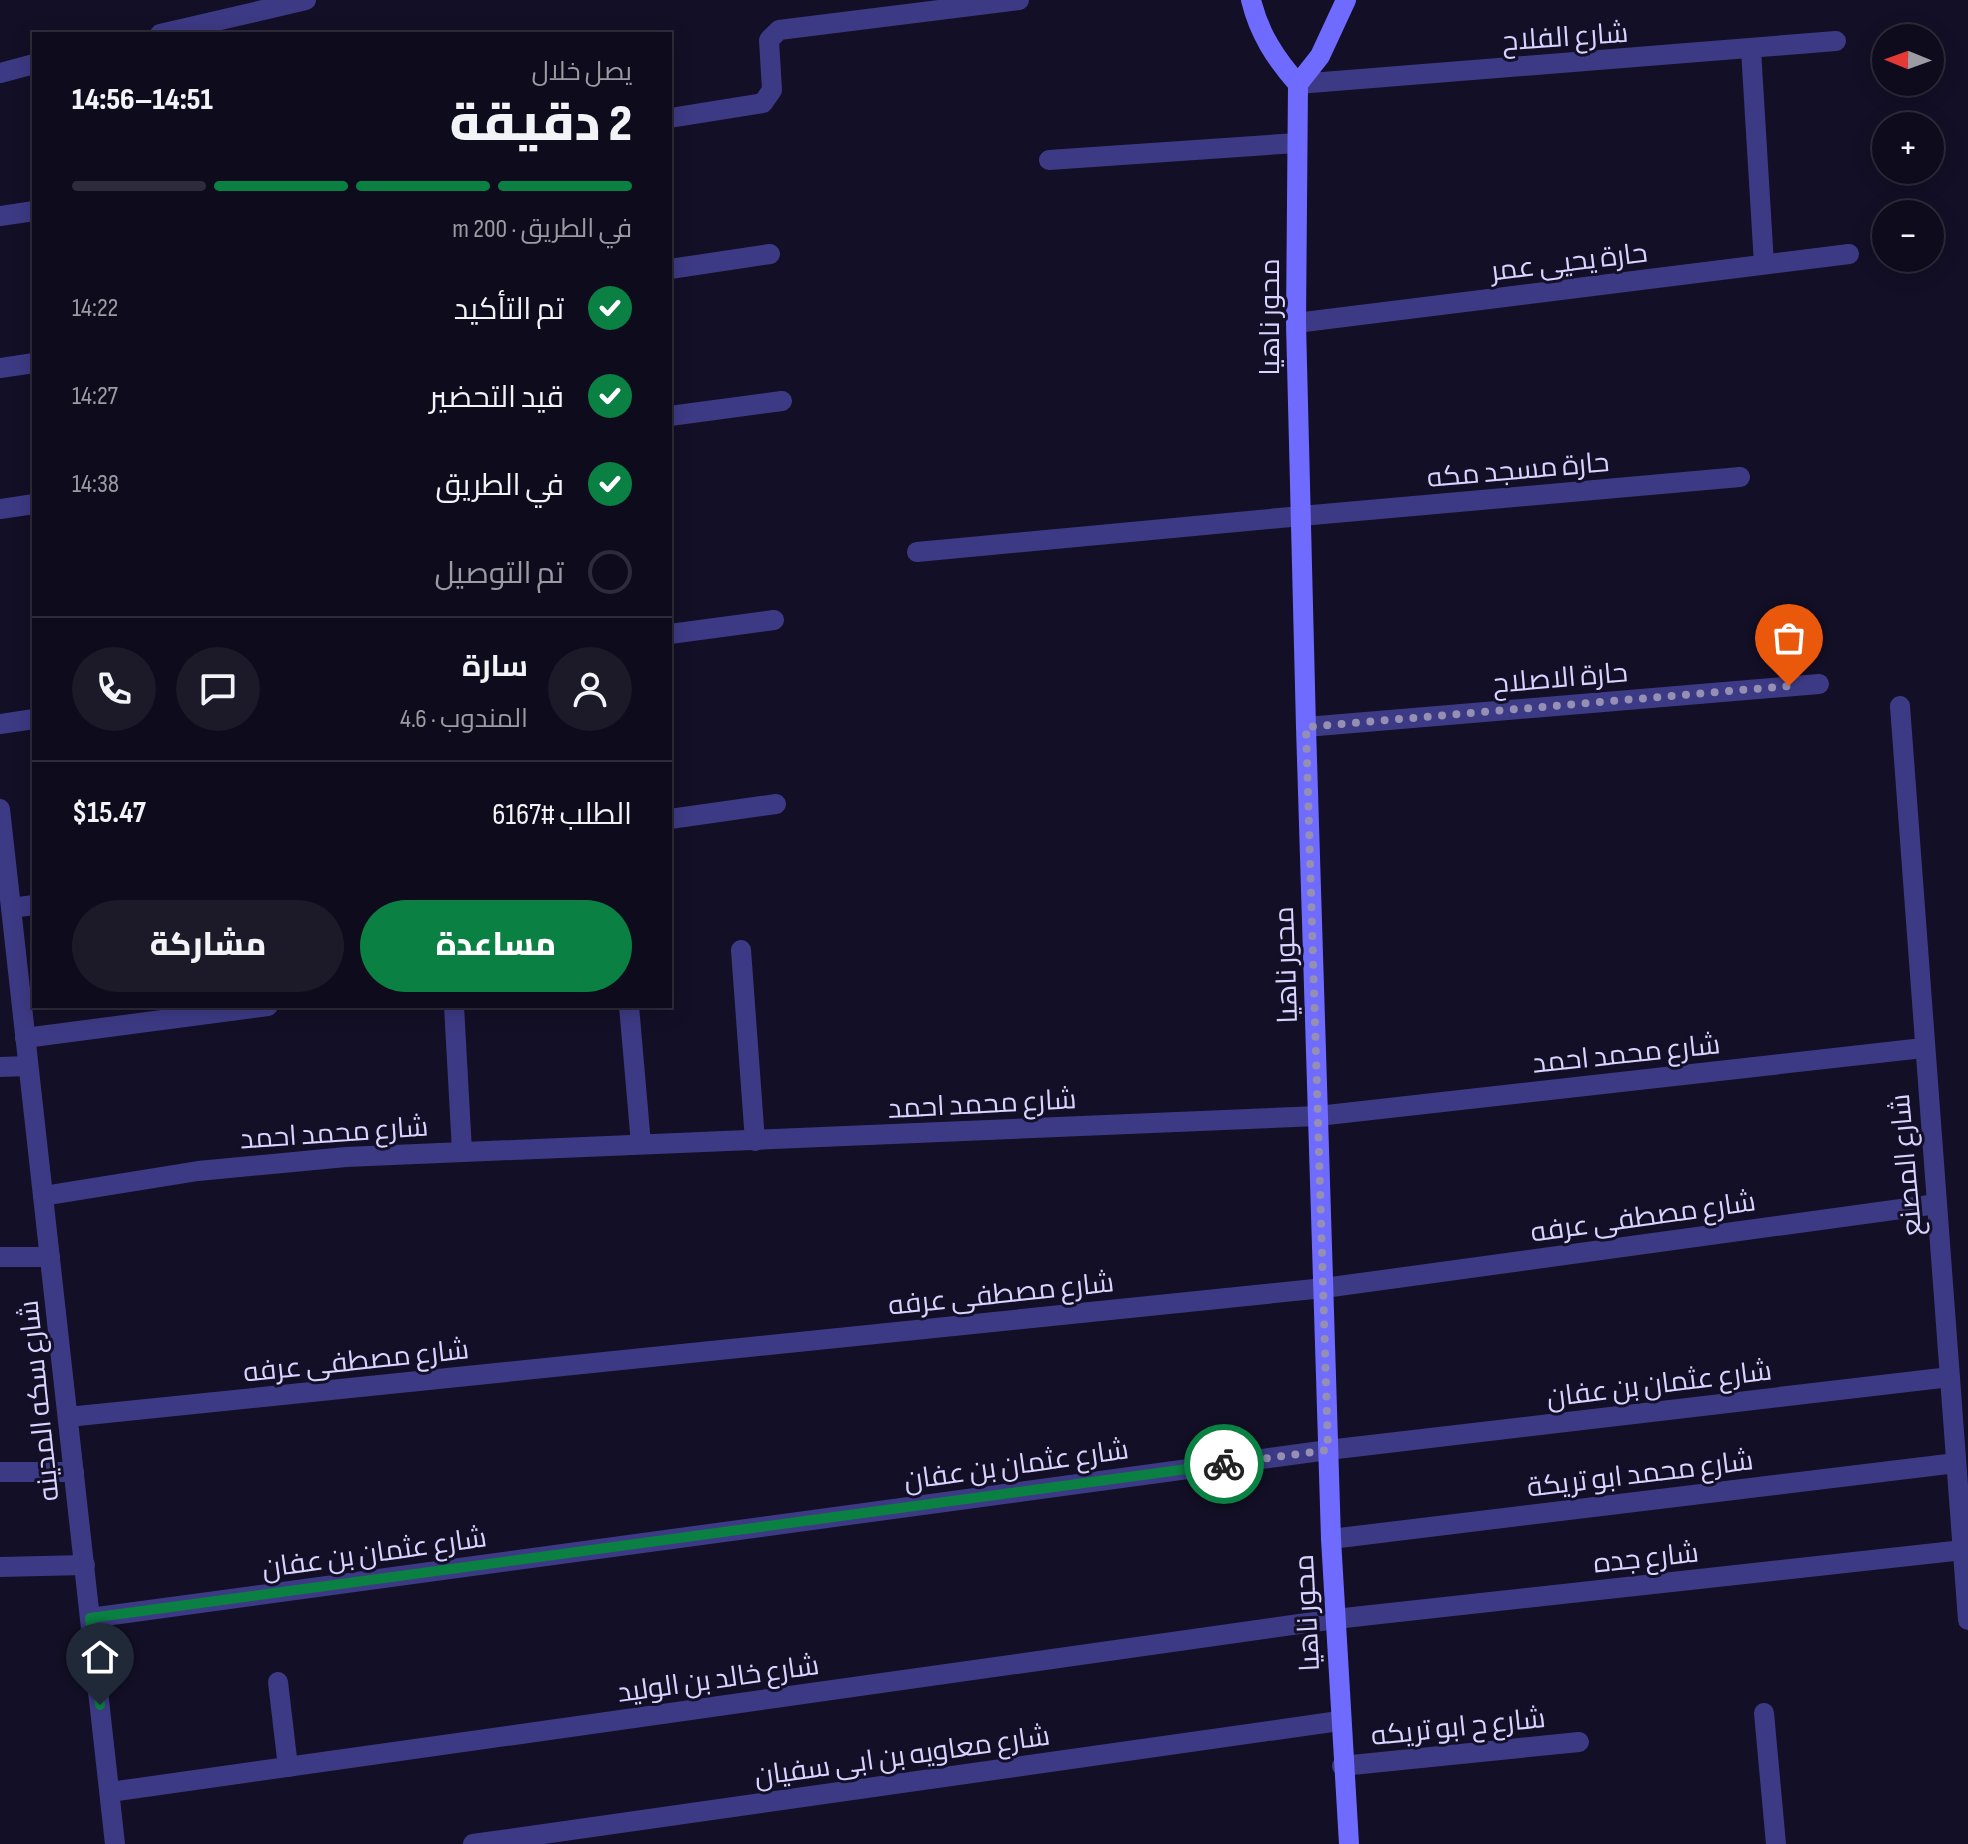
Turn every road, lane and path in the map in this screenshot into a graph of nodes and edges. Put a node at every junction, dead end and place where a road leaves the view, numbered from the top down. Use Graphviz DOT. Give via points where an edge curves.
graph roads {
  1 [pos="306,0"];
  2 [pos="1019,0"];
  3 [pos="1251,0"];
  4 [pos="1346,0"];
  5 [pos="169,32"];
  6 [pos="1836,41"];
  7 [pos="1751,50"];
  8 [pos="32,65"];
  9 [pos="0,73"];
  10 [pos="1298,84"];
  11 [pos="672,118"];
  12 [pos="1297,143"];
  13 [pos="1049,160"];
  14 [pos="32,211"];
  15 [pos="0,216"];
  16 [pos="770,254"];
  17 [pos="1849,254"];
  18 [pos="1764,264"];
  19 [pos="672,269"];
  20 [pos="1296,323"];
  21 [pos="32,363"];
  22 [pos="0,368"];
  23 [pos="782,401"];
  24 [pos="672,416"];
  25 [pos="1740,477"];
  26 [pos="32,504"];
  27 [pos="0,509"];
  28 [pos="1301,516"];
  29 [pos="917,552"];
  30 [pos="774,620"];
  31 [pos="672,634"];
  32 [pos="1819,684"];
  33 [pos="1900,706"];
  34 [pos="32,719"];
  35 [pos="0,724"];
  36 [pos="1306,727"];
  37 [pos="776,804"];
  38 [pos="0,809"];
  39 [pos="672,819"];
  40 [pos="2,849"];
  41 [pos="32,905"];
  42 [pos="11,908"];
  43 [pos="741,950"];
  44 [pos="8,961"];
  45 [pos="253,1008"];
  46 [pos="454,1008"];
  47 [pos="629,1008"];
  48 [pos="25,1038"];
  49 [pos="1923,1048"];
  50 [pos="28,1066"];
  51 [pos="0,1067"];
  52 [pos="1318,1116"];
  53 [pos="755,1141"];
  54 [pos="641,1144"];
  55 [pos="462,1151"];
  56 [pos="43,1196"];
  57 [pos="1937,1204"];
  58 [pos="0,1257"];
  59 [pos="50,1257"];
  60 [pos="1324,1288"];
  61 [pos="1950,1377"];
  62 [pos="68,1417"];
  63 [pos="1328,1450"];
  64 [pos="1956,1463"];
  65 [pos="0,1472"];
  66 [pos="74,1472"];
  67 [pos="1331,1539"];
  68 [pos="1963,1550"];
  69 [pos="85,1565"];
  70 [pos="0,1567"];
  71 [pos="90,1618"];
  72 [pos="1335,1619"];
  73 [pos="1968,1620"];
  74 [pos="278,1682"];
  75 [pos="1764,1713"];
  76 [pos="1339,1721"];
  77 [pos="1579,1742"];
  78 [pos="1342,1766"];
  79 [pos="288,1767"];
  80 [pos="110,1792"];
  81 [pos="115,1844"];
  82 [pos="473,1844"];
  83 [pos="1349,1844"];
  84 [pos="1776,1844"];
  1 -- 5 [label="street"];
  2 -- 11 [label="street" via="779,30 769,40 772,90 763,103"];
  3 -- 10 [label="main road" via="1261,33"];
  4 -- 10 [label="main road" via="1320,56"];
  6 -- 7 [label="street, شارع الفلاح"];
  7 -- 10 [label="street, شارع الفلاح"];
  7 -- 18 [label="street"];
  8 -- 9 [label="street"];
  10 -- 12 [label="main road, محور ناهيا"];
  12 -- 13 [label="street"];
  12 -- 20 [label="main road, محور ناهيا"];
  14 -- 15 [label="street"];
  16 -- 19 [label="street"];
  17 -- 18 [label="street, حارة يحيى عمر"];
  18 -- 20 [label="street, حارة يحيى عمر"];
  20 -- 28 [label="main road, محور ناهيا"];
  21 -- 22 [label="street"];
  23 -- 24 [label="street"];
  25 -- 28 [label="street, حارة مسجد مكه"];
  26 -- 27 [label="street"];
  28 -- 29 [label="street, حارة مسجد مكه"];
  28 -- 36 [label="main road, محور ناهيا"];
  30 -- 31 [label="street"];
  32 -- 36 [label="street, حارة الاصلاح"];
  33 -- 49 [label="street, شارع المصنع"];
  34 -- 35 [label="street"];
  36 -- 52 [label="main road, محور ناهيا"];
  37 -- 39 [label="street"];
  38 -- 40 [label="street, شارع سكه المدينه"];
  40 -- 42 [label="street, شارع سكه المدينه"];
  41 -- 42 [label="street"];
  42 -- 44 [label="street, شارع سكه المدينه"];
  43 -- 53 [label="street"];
  44 -- 48 [label="street, شارع سكه المدينه"];
  45 -- 48 [label="street"];
  46 -- 55 [label="street"];
  47 -- 54 [label="street"];
  48 -- 50 [label="street, شارع سكه المدينه"];
  49 -- 52 [label="street, شارع محمد احمد"];
  49 -- 57 [label="street, شارع المصنع"];
  50 -- 51 [label="street"];
  50 -- 56 [label="street, شارع سكه المدينه"];
  52 -- 53 [label="street, شارع محمد احمد"];
  52 -- 60 [label="main road, محور ناهيا"];
  53 -- 54 [label="street, شارع محمد احمد"];
  54 -- 55 [label="street, شارع محمد احمد"];
  55 -- 56 [label="street, شارع محمد احمد" via="272,1163"];
  56 -- 59 [label="street, شارع سكه المدينه"];
  57 -- 60 [label="street, شارع مصطفى عرفه"];
  57 -- 61 [label="street, شارع المصنع"];
  58 -- 59 [label="street"];
  59 -- 62 [label="street, شارع سكه المدينه"];
  60 -- 62 [label="street, شارع مصطفى عرفه"];
  60 -- 63 [label="main road, محور ناهيا"];
  61 -- 63 [label="street, شارع عثمان بن عفان"];
  61 -- 64 [label="street, شارع المصنع"];
  62 -- 66 [label="street, شارع سكه المدينه"];
  63 -- 67 [label="main road, محور ناهيا"];
  63 -- 71 [label="street, شارع عثمان بن عفان"];
  64 -- 67 [label="street, شارع محمد ابو تريكة"];
  64 -- 68 [label="street, شارع المصنع"];
  65 -- 66 [label="street"];
  66 -- 69 [label="street, شارع سكه المدينه"];
  67 -- 72 [label="main road, محور ناهيا"];
  68 -- 72 [label="street, شارع جده"];
  68 -- 73 [label="street, شارع المصنع"];
  69 -- 70 [label="street"];
  69 -- 71 [label="street, شارع سكه المدينه"];
  71 -- 80 [label="street, شارع سكه المدينه"];
  72 -- 76 [label="main road, محور ناهيا"];
  72 -- 79 [label="street, شارع خالد بن الوليد"];
  74 -- 79 [label="street"];
  75 -- 84 [label="street"];
  76 -- 78 [label="main road, محور ناهيا"];
  76 -- 82 [label="street, شارع معاويه بن ابى سفيان"];
  77 -- 78 [label="street, شارع ح ابو تريكه"];
  78 -- 83 [label="main road, محور ناهيا"];
  79 -- 80 [label="street, شارع خالد بن الوليد"];
  80 -- 81 [label="street, شارع سكه المدينه"];
}
